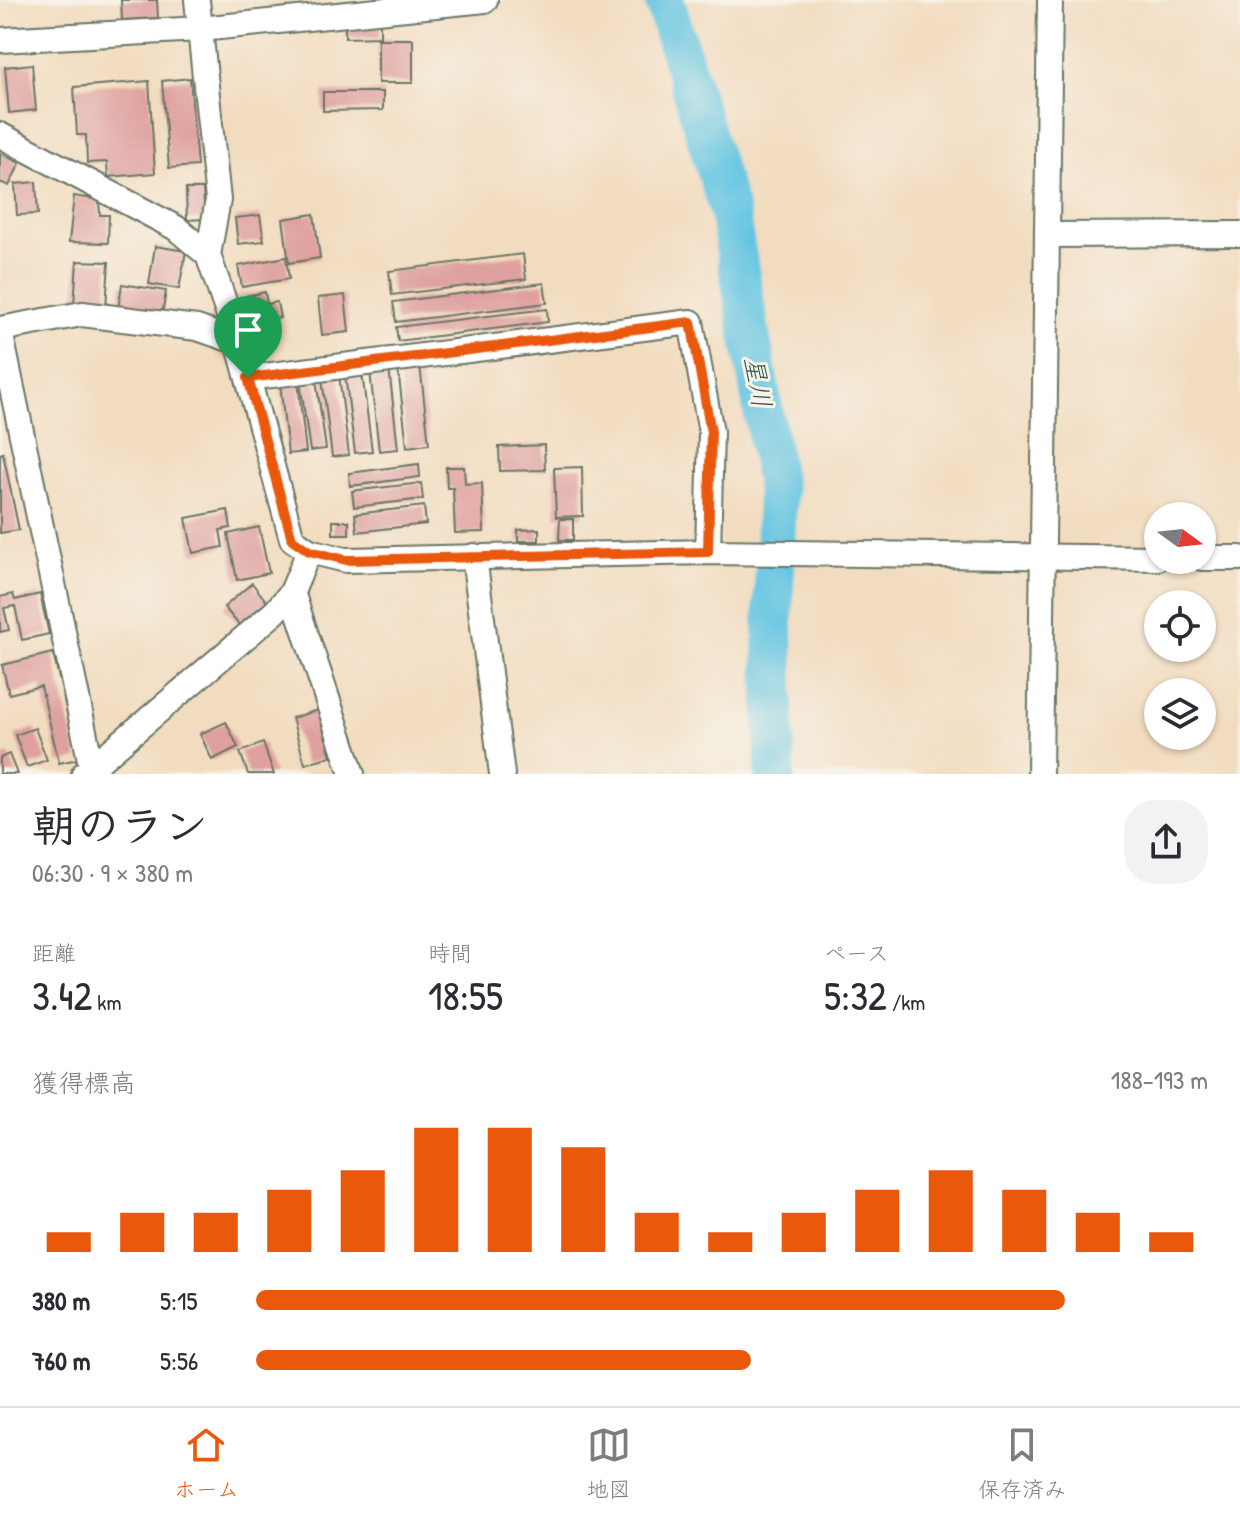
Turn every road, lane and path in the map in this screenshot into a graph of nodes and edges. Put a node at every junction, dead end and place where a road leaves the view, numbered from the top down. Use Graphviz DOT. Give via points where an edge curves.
graph roads {
  1 [pos="197,0"];
  2 [pos="485,0"];
  3 [pos="1050,0"];
  4 [pos="200,29"];
  5 [pos="0,40"];
  6 [pos="0,135"];
  7 [pos="1240,234"];
  8 [pos="1047,235"];
  9 [pos="208,255"];
  10 [pos="0,330"];
  11 [pos="238,342"];
  12 [pos="248,378"];
  13 [pos="309,551"];
  14 [pos="708,552"];
  15 [pos="474,556"];
  16 [pos="1043,557"];
  17 [pos="1144,558"];
  18 [pos="1216,558"];
  19 [pos="1240,558"];
  20 [pos="292,592"];
  21 [pos="89,772"];
  22 [pos="352,774"];
  23 [pos="502,774"];
  24 [pos="1040,774"];
  1 -- 4 [label="street"];
  2 -- 4 [label="street"];
  3 -- 8 [label="street"];
  4 -- 5 [label="street"];
  4 -- 9 [label="street" via="218,200"];
  6 -- 9 [label="street" via="176,228"];
  7 -- 8 [label="street"];
  8 -- 16 [label="street"];
  9 -- 11 [label="street"];
  10 -- 11 [label="street" via="82,314 197,328"];
  10 -- 21 [label="street"];
  11 -- 12 [label="street"];
  12 -- 13 [label="street" via="292,539"];
  12 -- 14 [label="street" via="691,322 711,432"];
  13 -- 15 [label="street" via="346,560"];
  13 -- 20 [label="street"];
  14 -- 15 [label="street"];
  14 -- 16 [label="street"];
  15 -- 23 [label="street"];
  16 -- 17 [label="street"];
  16 -- 24 [label="street"];
  18 -- 19 [label="street"];
  20 -- 21 [label="street"];
  20 -- 22 [label="street"];
}
